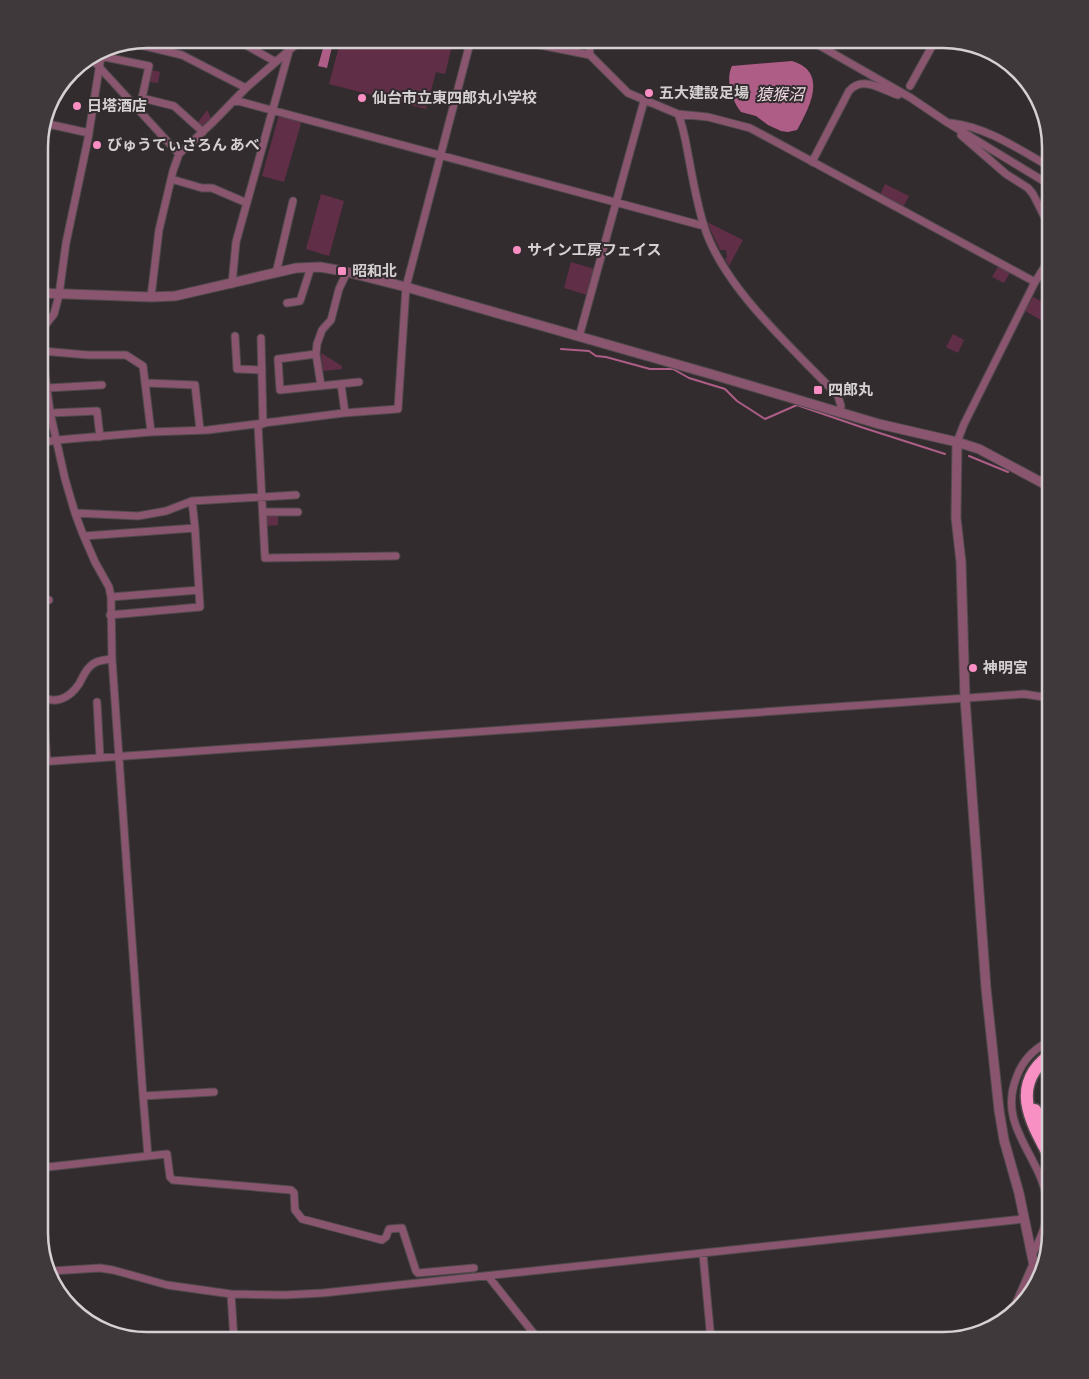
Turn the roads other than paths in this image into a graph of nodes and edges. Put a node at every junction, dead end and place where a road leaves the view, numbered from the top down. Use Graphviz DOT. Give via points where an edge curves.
graph roads {
  1 [pos="153,48"];
  2 [pos="251,48"];
  3 [pos="291,48"];
  4 [pos="469,48"];
  5 [pos="555,48"];
  6 [pos="589,48"];
  7 [pos="824,48"];
  8 [pos="931,48"];
  9 [pos="289,50"];
  10 [pos="109,55"];
  11 [pos="590,55"];
  12 [pos="100,60"];
  13 [pos="276,62"];
  14 [pos="94,63"];
  15 [pos="98,68"];
  16 [pos="910,86"];
  17 [pos="246,88"];
  18 [pos="904,94"];
  19 [pos="234,100"];
  20 [pos="644,101"];
  21 [pos="273,110"];
  22 [pos="678,114"];
  23 [pos="948,123"];
  24 [pos="50,124"];
  25 [pos="203,132"];
  26 [pos="89,133"];
  27 [pos="179,154"];
  28 [pos="440,154"];
  29 [pos="812,162"];
  30 [pos="1042,163"];
  31 [pos="171,180"];
  32 [pos="1042,180"];
  33 [pos="293,201"];
  34 [pos="247,203"];
  35 [pos="615,203"];
  36 [pos="1042,211"];
  37 [pos="704,226"];
  38 [pos="311,267"];
  39 [pos="276,272"];
  40 [pos="347,272"];
  41 [pos="1042,272"];
  42 [pos="1036,282"];
  43 [pos="232,284"];
  44 [pos="406,287"];
  45 [pos="48,294"];
  46 [pos="59,295"];
  47 [pos="152,296"];
  48 [pos="287,303"];
  49 [pos="48,321"];
  50 [pos="235,336"];
  51 [pos="579,337"];
  52 [pos="261,338"];
  53 [pos="48,352"];
  54 [pos="316,354"];
  55 [pos="262,370"];
  56 [pos="359,382"];
  57 [pos="146,383"];
  58 [pos="341,384"];
  59 [pos="102,385"];
  60 [pos="321,386"];
  61 [pos="48,388"];
  62 [pos="48,394"];
  63 [pos="51,413"];
  64 [pos="345,413"];
  65 [pos="839,413"];
  66 [pos="261,424"];
  67 [pos="200,430"];
  68 [pos="151,432"];
  69 [pos="100,438"];
  70 [pos="57,440"];
  71 [pos="48,442"];
  72 [pos="957,442"];
  73 [pos="1042,483"];
  74 [pos="296,495"];
  75 [pos="262,496"];
  76 [pos="192,501"];
  77 [pos="263,512"];
  78 [pos="298,512"];
  79 [pos="75,513"];
  80 [pos="195,528"];
  81 [pos="84,536"];
  82 [pos="396,556"];
  83 [pos="199,590"];
  84 [pos="111,597"];
  85 [pos="110,615"];
  86 [pos="112,659"];
  87 [pos="1042,697"];
  88 [pos="48,698"];
  89 [pos="965,698"];
  90 [pos="97,702"];
  91 [pos="119,756"];
  92 [pos="100,757"];
  93 [pos="48,762"];
  94 [pos="1042,1046"];
  95 [pos="1042,1061"];
  96 [pos="1042,1071"];
  97 [pos="214,1092"];
  98 [pos="143,1096"];
  99 [pos="1042,1122"];
  100 [pos="1042,1142"];
  101 [pos="148,1156"];
  102 [pos="48,1167"];
  103 [pos="1042,1180"];
  104 [pos="1024,1219"];
  105 [pos="1042,1235"];
  106 [pos="703,1254"];
  107 [pos="1033,1258"];
  108 [pos="474,1268"];
  109 [pos="1035,1268"];
  110 [pos="56,1271"];
  111 [pos="488,1276"];
  112 [pos="231,1294"];
  113 [pos="1018,1296"];
  114 [pos="233,1332"];
  115 [pos="533,1332"];
  116 [pos="710,1332"];
  1 -- 17 [label="street" via="182,55"];
  2 -- 13 [label="street"];
  3 -- 9 [label="street"];
  4 -- 28 [label="street"];
  5 -- 11 [label="street"];
  6 -- 11 [label="street"];
  7 -- 18 [label="street"];
  8 -- 16 [label="street"];
  9 -- 13 [label="street"];
  9 -- 21 [label="street"];
  10 -- 25 [label="street" via="149,66 142,98 174,106"];
  11 -- 20 [label="street" via="628,93"];
  12 -- 15 [label="street"];
  13 -- 17 [label="street"];
  14 -- 15 [label="street"];
  15 -- 26 [label="street"];
  15 -- 27 [label="street"];
  17 -- 19 [label="street"];
  18 -- 23 [label="street"];
  18 -- 29 [label="street" via="873,84 853,86"];
  19 -- 21 [label="street"];
  19 -- 25 [label="street"];
  20 -- 22 [label="street"];
  20 -- 35 [label="street"];
  21 -- 28 [label="street"];
  21 -- 34 [label="street"];
  22 -- 29 [label="street" via="708,117 750,128"];
  22 -- 37 [label="street"];
  23 -- 30 [label="street" via="994,136"];
  23 -- 32 [label="street"];
  23 -- 36 [label="street" via="1006,174 1028,188"];
  24 -- 26 [label="street"];
  25 -- 27 [label="street"];
  26 -- 46 [label="street" via="67,233"];
  27 -- 31 [label="street"];
  28 -- 35 [label="street"];
  28 -- 44 [label="street"];
  29 -- 42 [label="street"];
  31 -- 34 [label="street" via="212,188"];
  31 -- 47 [label="street" via="160,230"];
  33 -- 39 [label="street"];
  34 -- 43 [label="street" via="236,242"];
  35 -- 37 [label="street"];
  35 -- 51 [label="street"];
  37 -- 65 [label="street" via="717,256 742,292 838,396"];
  38 -- 39 [label="street"];
  38 -- 40 [label="street"];
  38 -- 48 [label="street" via="300,301"];
  39 -- 43 [label="street"];
  40 -- 44 [label="street"];
  40 -- 54 [label="street" via="330,320 322,330"];
  41 -- 42 [label="street"];
  42 -- 72 [label="street"];
  43 -- 47 [label="street" via="175,296"];
  44 -- 51 [label="street"];
  44 -- 64 [label="street" via="398,409"];
  45 -- 46 [label="street"];
  46 -- 47 [label="street"];
  46 -- 49 [label="street" via="54,314"];
  50 -- 55 [label="street" via="237,369"];
  51 -- 65 [label="street"];
  52 -- 55 [label="street"];
  53 -- 57 [label="street" via="126,356 143,366"];
  54 -- 60 [label="street"];
  54 -- 60 [label="street" via="278,358 280,390"];
  55 -- 66 [label="street"];
  56 -- 58 [label="street"];
  57 -- 67 [label="street" via="195,385"];
  57 -- 68 [label="street"];
  58 -- 60 [label="street"];
  58 -- 64 [label="street"];
  59 -- 61 [label="street"];
  62 -- 63 [label="street"];
  63 -- 69 [label="street" via="98,411"];
  63 -- 70 [label="street"];
  64 -- 66 [label="street"];
  65 -- 72 [label="street"];
  66 -- 67 [label="street"];
  66 -- 75 [label="street"];
  67 -- 68 [label="street"];
  68 -- 69 [label="street"];
  69 -- 70 [label="street"];
  70 -- 71 [label="street"];
  70 -- 79 [label="street"];
  72 -- 73 [label="street" via="987,453"];
  72 -- 89 [label="street" via="956,518"];
  74 -- 75 [label="street"];
  75 -- 76 [label="street"];
  75 -- 77 [label="street"];
  76 -- 79 [label="street" via="166,512 138,516"];
  76 -- 80 [label="street"];
  77 -- 78 [label="street"];
  77 -- 82 [label="street" via="264,558"];
  79 -- 81 [label="street"];
  80 -- 81 [label="street"];
  80 -- 83 [label="street"];
  81 -- 84 [label="street"];
  83 -- 84 [label="street"];
  83 -- 85 [label="street" via="200,607"];
  84 -- 85 [label="street"];
  85 -- 86 [label="street"];
  86 -- 88 [label="street" via="93,664 72,694 62,700"];
  86 -- 91 [label="street"];
  87 -- 89 [label="street" via="1024,694"];
  89 -- 91 [label="street"];
  89 -- 104 [label="street" via="981,932 998,1110"];
  90 -- 92 [label="street"];
  91 -- 92 [label="street"];
  91 -- 98 [label="street"];
  92 -- 93 [label="street"];
  94 -- 103 [label="street" via="1020,1069 1012,1090 1011,1104 1014,1126"];
  95 -- 100 [label="highway" via="1029,1081 1026,1097 1031,1121"];
  96 -- 99 [label="highway" via="1033,1096"];
  97 -- 98 [label="street"];
  98 -- 101 [label="street"];
  101 -- 102 [label="street"];
  101 -- 108 [label="street" via="167,1154 173,1180 291,1190 295,1210 302,1220 382,1240 389,1229 402,1228 418,1273"];
  104 -- 106 [label="street"];
  104 -- 107 [label="street"];
  105 -- 107 [label="street"];
  106 -- 111 [label="street"];
  106 -- 116 [label="street"];
  107 -- 109 [label="street"];
  107 -- 113 [label="street"];
  110 -- 112 [label="street" via="100,1268 167,1285"];
  111 -- 112 [label="street" via="323,1293"];
  111 -- 115 [label="street"];
  112 -- 114 [label="street"];
}
